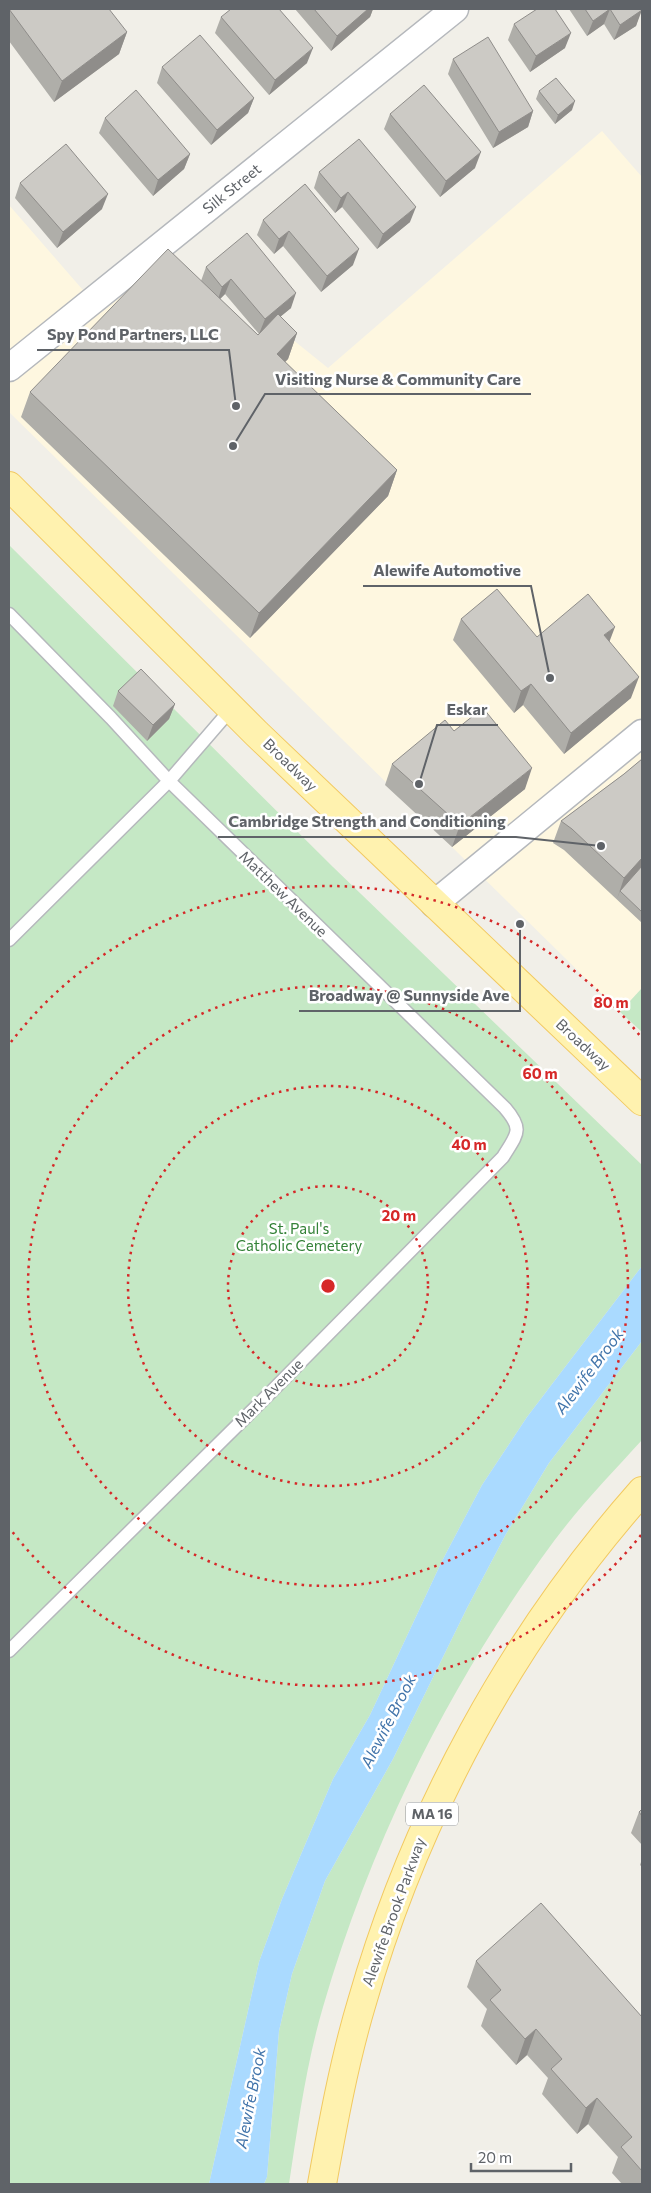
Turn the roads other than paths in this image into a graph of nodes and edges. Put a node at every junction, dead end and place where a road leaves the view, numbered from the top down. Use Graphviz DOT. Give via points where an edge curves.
graph roads {
  1 [pos="455,9"];
  2 [pos="9,368"];
  3 [pos="9,486"];
  4 [pos="9,614"];
  5 [pos="232,708"];
  6 [pos="642,733"];
  7 [pos="169,781"];
  8 [pos="434,904"];
  9 [pos="9,940"];
  10 [pos="642,1101"];
  11 [pos="518,1128"];
  12 [pos="642,1491"];
  13 [pos="9,1651"];
  14 [pos="322,2184"];
  1 -- 2 [label="street, Silk Street"];
  3 -- 5 [label="main road, Broadway"];
  4 -- 7 [label="lane, Matthew Avenue"];
  5 -- 7 [label="lane"];
  5 -- 8 [label="main road, Broadway"];
  6 -- 8 [label="street"];
  7 -- 9 [label="lane"];
  7 -- 11 [label="lane, Matthew Avenue" via="505,1108"];
  8 -- 10 [label="main road, Broadway"];
  11 -- 13 [label="lane, Mark Avenue" via="503,1157"];
  12 -- 14 [label="main road, Alewife Brook Parkway / MA 16" via="576,1573 524,1648 479,1722 429,1820 389,1918 361,2003 339,2092"];
}
